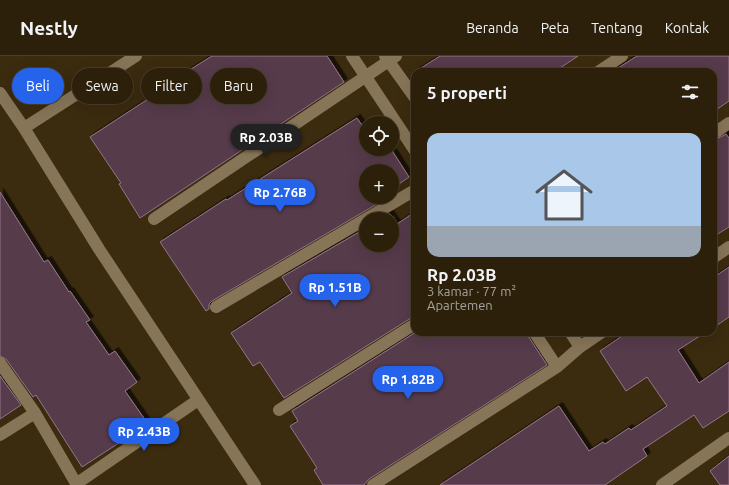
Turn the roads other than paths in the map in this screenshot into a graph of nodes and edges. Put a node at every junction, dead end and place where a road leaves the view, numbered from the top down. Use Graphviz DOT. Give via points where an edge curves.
graph roads {
  1 [pos="136,56"];
  2 [pos="352,56"];
  3 [pos="622,56"];
  4 [pos="390,58"];
  5 [pos="604,68"];
  6 [pos="366,77"];
  7 [pos="411,92"];
  8 [pos="0,93"];
  9 [pos="729,124"];
  10 [pos="24,128"];
  11 [pos="717,132"];
  12 [pos="411,145"];
  13 [pos="411,192"];
  14 [pos="154,219"];
  15 [pos="729,247"];
  16 [pos="717,255"];
  17 [pos="216,307"];
  18 [pos="411,327"];
  19 [pos="537,336"];
  20 [pos="573,336"];
  21 [pos="596,336"];
  22 [pos="580,347"];
  23 [pos="0,362"];
  24 [pos="557,367"];
  25 [pos="198,400"];
  26 [pos="279,410"];
  27 [pos="35,413"];
  28 [pos="0,435"];
  29 [pos="729,438"];
  30 [pos="77,484"];
  31 [pos="666,484"];
  32 [pos="255,485"];
  33 [pos="373,485"];
  1 -- 10 [label="street"];
  2 -- 6 [label="street"];
  3 -- 5 [label="street"];
  4 -- 6 [label="street"];
  4 -- 7 [label="street"];
  6 -- 12 [label="street"];
  6 -- 14 [label="street"];
  8 -- 10 [label="street"];
  9 -- 11 [label="street"];
  10 -- 25 [label="street" via="99,249"];
  13 -- 17 [label="street"];
  15 -- 16 [label="street"];
  18 -- 26 [label="street"];
  19 -- 24 [label="street"];
  20 -- 22 [label="street"];
  21 -- 22 [label="street"];
  22 -- 24 [label="street"];
  23 -- 27 [label="street"];
  24 -- 33 [label="street"];
  25 -- 30 [label="street"];
  25 -- 32 [label="street"];
  27 -- 28 [label="street"];
  27 -- 30 [label="street"];
  29 -- 31 [label="street"];
}
